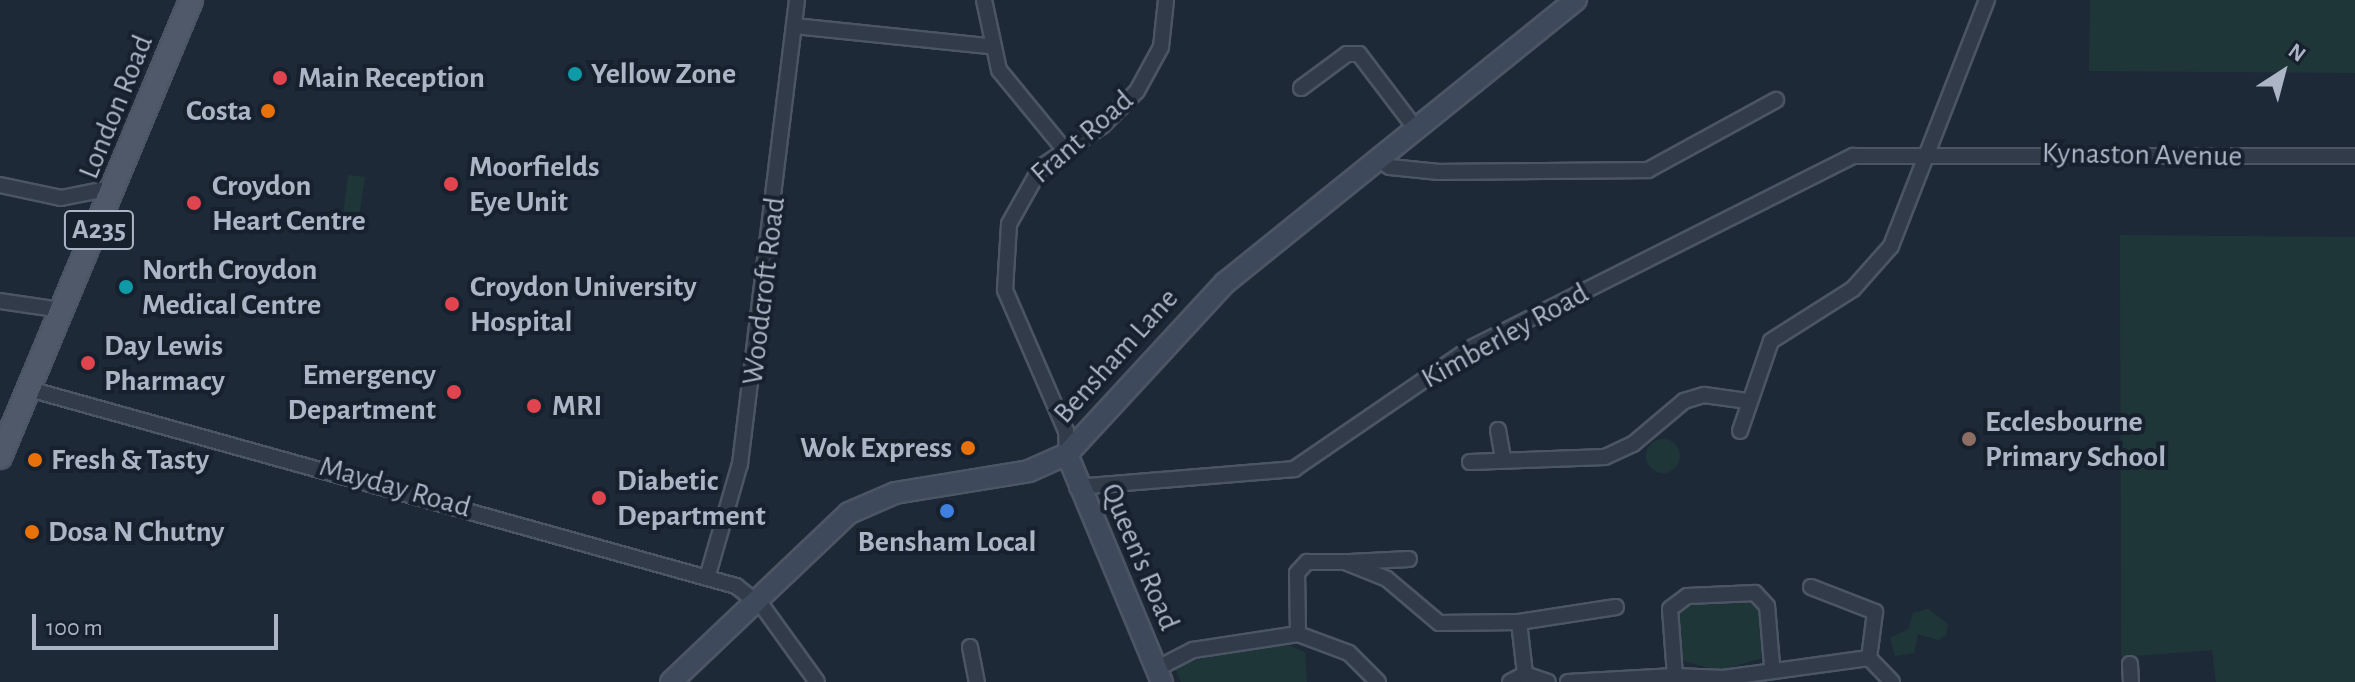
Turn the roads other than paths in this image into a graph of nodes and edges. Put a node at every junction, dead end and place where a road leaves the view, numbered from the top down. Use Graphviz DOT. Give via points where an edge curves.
graph roads {
  1 [pos="191,0"];
  2 [pos="797,0"];
  3 [pos="984,0"];
  4 [pos="1166,0"];
  5 [pos="1576,0"];
  6 [pos="1987,0"];
  7 [pos="794,26"];
  8 [pos="989,46"];
  9 [pos="1301,88"];
  10 [pos="1776,100"];
  11 [pos="1416,129"];
  12 [pos="1064,149"];
  13 [pos="1929,151"];
  14 [pos="2355,156"];
  15 [pos="1378,159"];
  16 [pos="0,185"];
  17 [pos="116,187"];
  18 [pos="78,196"];
  19 [pos="104,218"];
  20 [pos="8,302"];
  21 [pos="62,310"];
  22 [pos="29,389"];
  23 [pos="1747,401"];
  24 [pos="1498,430"];
  25 [pos="1740,431"];
  26 [pos="1067,454"];
  27 [pos="0,457"];
  28 [pos="1503,459"];
  29 [pos="1470,462"];
  30 [pos="1077,487"];
  31 [pos="1409,559"];
  32 [pos="1345,562"];
  33 [pos="707,578"];
  34 [pos="1811,587"];
  35 [pos="755,599"];
  36 [pos="1616,607"];
  37 [pos="1519,622"];
  38 [pos="1298,634"];
  39 [pos="970,647"];
  40 [pos="1869,658"];
  41 [pos="2130,664"];
  42 [pos="1772,665"];
  43 [pos="1525,674"];
  44 [pos="1159,675"];
  45 [pos="1675,676"];
  46 [pos="1724,680"];
  47 [pos="671,682"];
  48 [pos="817,682"];
  49 [pos="977,682"];
  50 [pos="1378,682"];
  51 [pos="1510,682"];
  52 [pos="1548,682"];
  53 [pos="1568,682"];
  54 [pos="1892,682"];
  55 [pos="2130,682"];
  1 -- 17 [label="main road, London Road / A235"];
  2 -- 7 [label="street, Woodcroft Road"];
  3 -- 8 [label="street"];
  4 -- 12 [label="street, Frant Road" via="1161,47 1137,91 1102,126"];
  5 -- 11 [label="street, Bensham Lane"];
  6 -- 13 [label="street"];
  7 -- 8 [label="street"];
  7 -- 33 [label="street, Woodcroft Road" via="740,464"];
  8 -- 12 [label="street" via="1018,101"];
  9 -- 11 [label="street" via="1347,54 1359,54"];
  10 -- 15 [label="street" via="1648,170 1439,172 1390,167"];
  11 -- 15 [label="street, Bensham Lane"];
  12 -- 26 [label="street, Frant Road" via="1019,195 1003,261 1009,301 1066,431"];
  13 -- 14 [label="street, Kynaston Avenue"];
  13 -- 23 [label="street" via="1884,256 1844,296 1774,337"];
  13 -- 30 [label="street, Kimberley Road" via="1860,155 1822,169 1469,349 1294,469"];
  15 -- 26 [label="street, Bensham Lane" via="1208,299"];
  16 -- 18 [label="street"];
  17 -- 18 [label="street"];
  17 -- 19 [label="main road, London Road / A235"];
  18 -- 19 [label="street"];
  19 -- 21 [label="main road, London Road / A235"];
  20 -- 21 [label="street"];
  21 -- 22 [label="main road, London Road / A235"];
  22 -- 27 [label="main road, London Road / A235"];
  22 -- 33 [label="street, Mayday Road"];
  23 -- 25 [label="street"];
  23 -- 28 [label="street" via="1704,395 1684,401 1633,444 1605,457"];
  24 -- 28 [label="street"];
  26 -- 30 [label="street, Queen's Road"];
  26 -- 35 [label="street, Bensham Lane" via="1029,471 907,490 857,509"];
  28 -- 29 [label="street"];
  30 -- 44 [label="street, Queen's Road"];
  31 -- 32 [label="street"];
  32 -- 37 [label="street" via="1387,579 1439,623"];
  32 -- 38 [label="street" via="1300,567"];
  33 -- 35 [label="street, Mayday Road"];
  34 -- 40 [label="street" via="1875,612"];
  35 -- 47 [label="street, Bensham Lane"];
  35 -- 48 [label="street"];
  36 -- 37 [label="street"];
  37 -- 43 [label="street"];
  38 -- 44 [label="street" via="1193,650"];
  38 -- 50 [label="street" via="1349,653"];
  39 -- 49 [label="street"];
  40 -- 42 [label="street"];
  40 -- 54 [label="street"];
  41 -- 55 [label="street"];
  42 -- 45 [label="street" via="1767,606 1755,593 1687,596 1669,614"];
  42 -- 46 [label="street"];
  43 -- 51 [label="street"];
  43 -- 52 [label="street"];
  45 -- 46 [label="street"];
  45 -- 53 [label="street"];
}
